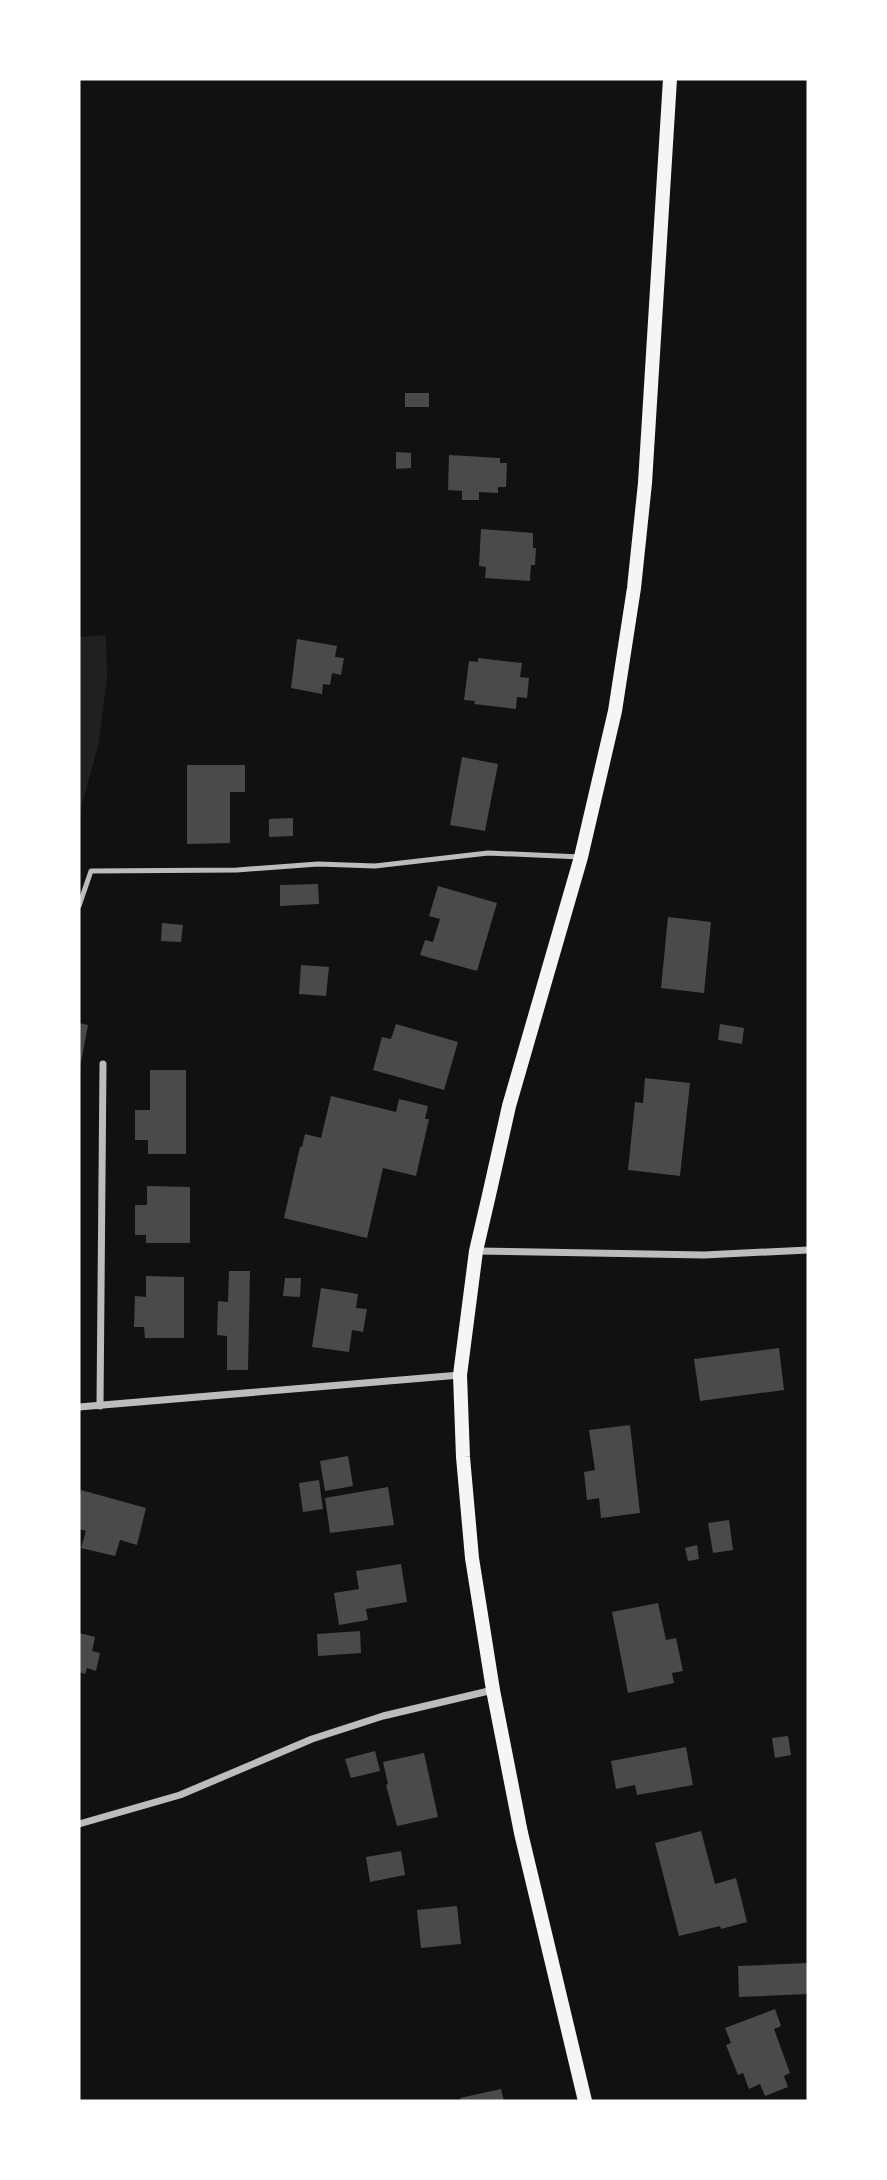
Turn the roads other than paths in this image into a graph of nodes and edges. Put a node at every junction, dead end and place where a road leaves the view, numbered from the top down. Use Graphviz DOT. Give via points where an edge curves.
graph roads {
  1 [pos="670,79"];
  2 [pos="581,857"];
  3 [pos="79,906"];
  4 [pos="103,1064"];
  5 [pos="808,1250"];
  6 [pos="476,1251"];
  7 [pos="460,1375"];
  8 [pos="100,1406"];
  9 [pos="79,1407"];
  10 [pos="493,1690"];
  11 [pos="79,1824"];
  12 [pos="585,2101"];
  1 -- 2 [label="main road" via="645,483 634,588 615,711"];
  2 -- 3 [label="lane" via="488,853 375,866 91,871"];
  2 -- 6 [label="main road" via="509,1106"];
  4 -- 8 [label="street"];
  5 -- 6 [label="street" via="704,1255"];
  6 -- 7 [label="main road"];
  7 -- 8 [label="street"];
  7 -- 10 [label="main road" via="472,1558"];
  8 -- 9 [label="street"];
  10 -- 11 [label="street" via="348,1727 180,1795"];
  10 -- 12 [label="main road" via="521,1833"];
}
